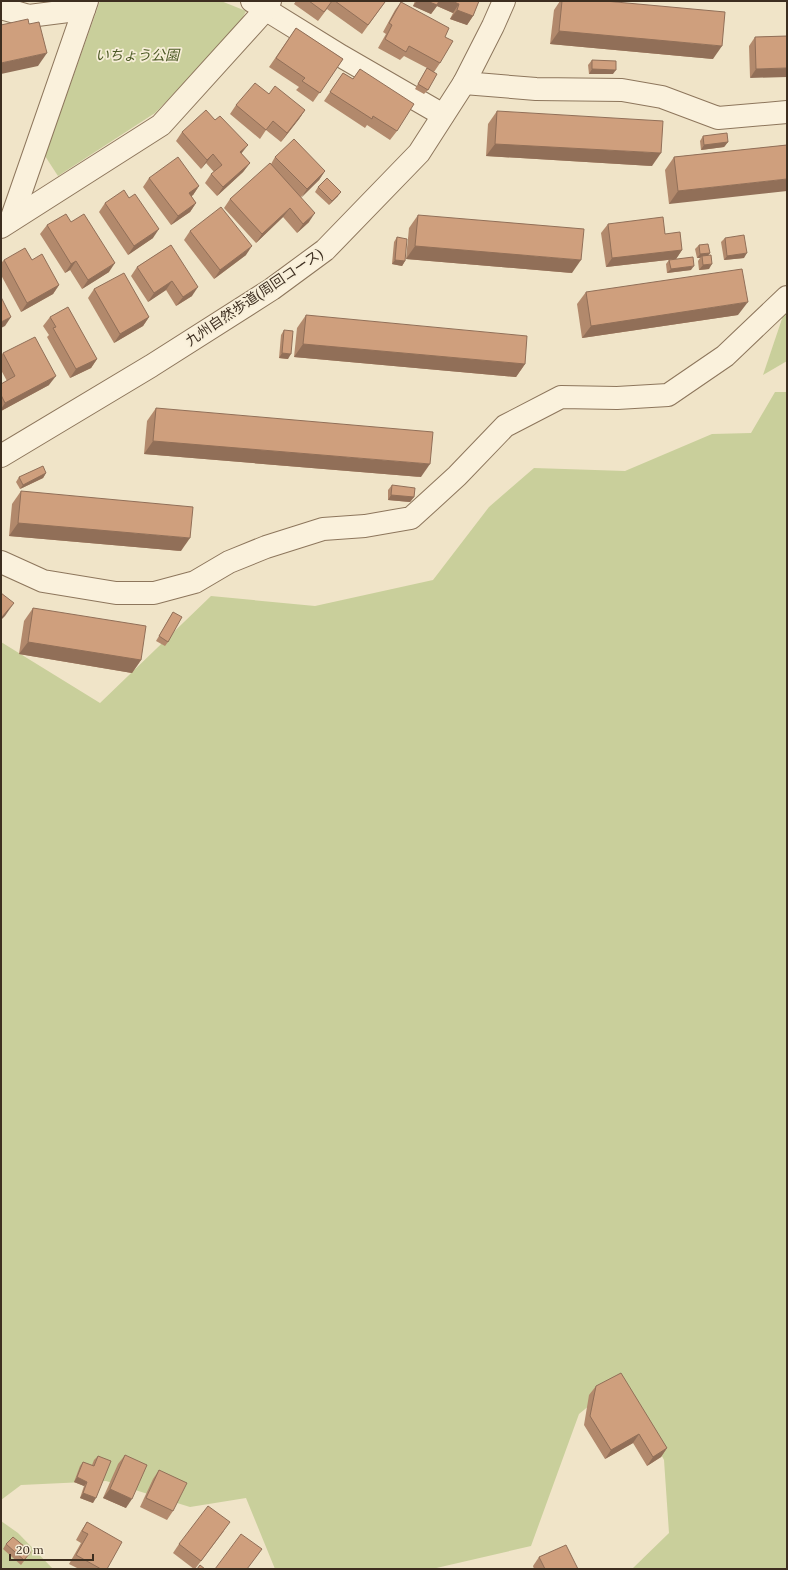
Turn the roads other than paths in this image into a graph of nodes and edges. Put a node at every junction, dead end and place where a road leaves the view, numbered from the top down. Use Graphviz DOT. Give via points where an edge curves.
graph roads {
  1 [pos="504,1"];
  2 [pos="263,4"];
  3 [pos="86,5"];
  4 [pos="1,8"];
  5 [pos="464,83"];
  6 [pos="787,112"];
  7 [pos="443,115"];
  8 [pos="6,223"];
  9 [pos="787,297"];
  10 [pos="1,456"];
  11 [pos="1,562"];
  1 -- 5 [label="street, 九州自然歩道(周回コース)"];
  2 -- 7 [label="street" via="341,56"];
  2 -- 8 [label="street" via="161,125"];
  3 -- 4 [label="street" via="29,16"];
  3 -- 8 [label="street"];
  5 -- 6 [label="street" via="536,89 622,90 662,97 718,118"];
  5 -- 7 [label="street, 九州自然歩道(周回コース)"];
  7 -- 10 [label="street, 九州自然歩道(周回コース)" via="419,153 325,250 272,289 151,366"];
  9 -- 11 [label="street" via="725,356 668,395 616,398 561,396 505,426 457,476 411,518 365,526 323,529 229,562 195,582 154,593 116,593 43,581"];
}
